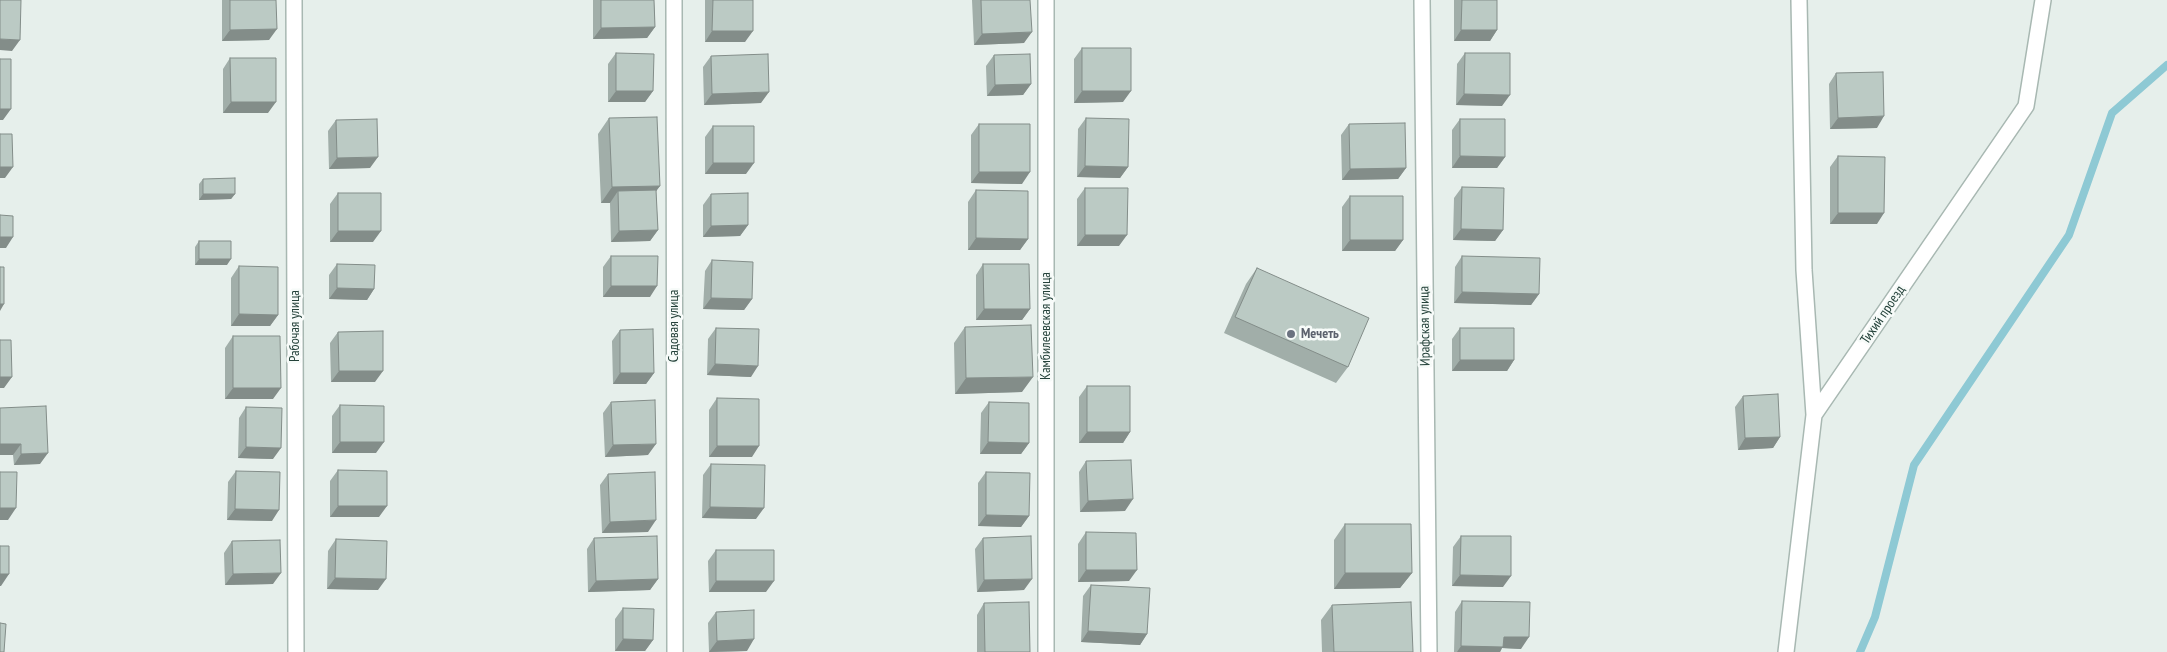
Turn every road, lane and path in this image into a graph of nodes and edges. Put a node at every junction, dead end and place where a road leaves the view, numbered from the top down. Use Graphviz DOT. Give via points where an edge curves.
graph roads {
  1 [pos="294,0"];
  2 [pos="674,0"];
  3 [pos="1046,0"];
  4 [pos="1422,0"];
  5 [pos="1799,0"];
  6 [pos="2044,0"];
  7 [pos="1814,415"];
  8 [pos="296,652"];
  9 [pos="675,652"];
  10 [pos="1046,652"];
  11 [pos="1428,652"];
  12 [pos="1786,652"];
  1 -- 8 [label="street, Рабочая улица"];
  2 -- 9 [label="street, Садовая улица"];
  3 -- 10 [label="street, Камбилеевская улица"];
  4 -- 11 [label="street, Ирафская улица"];
  5 -- 7 [label="street" via="1804,270"];
  6 -- 7 [label="street, Тихий проезд" via="2026,106"];
  7 -- 12 [label="street, Тихий проезд"];
}
